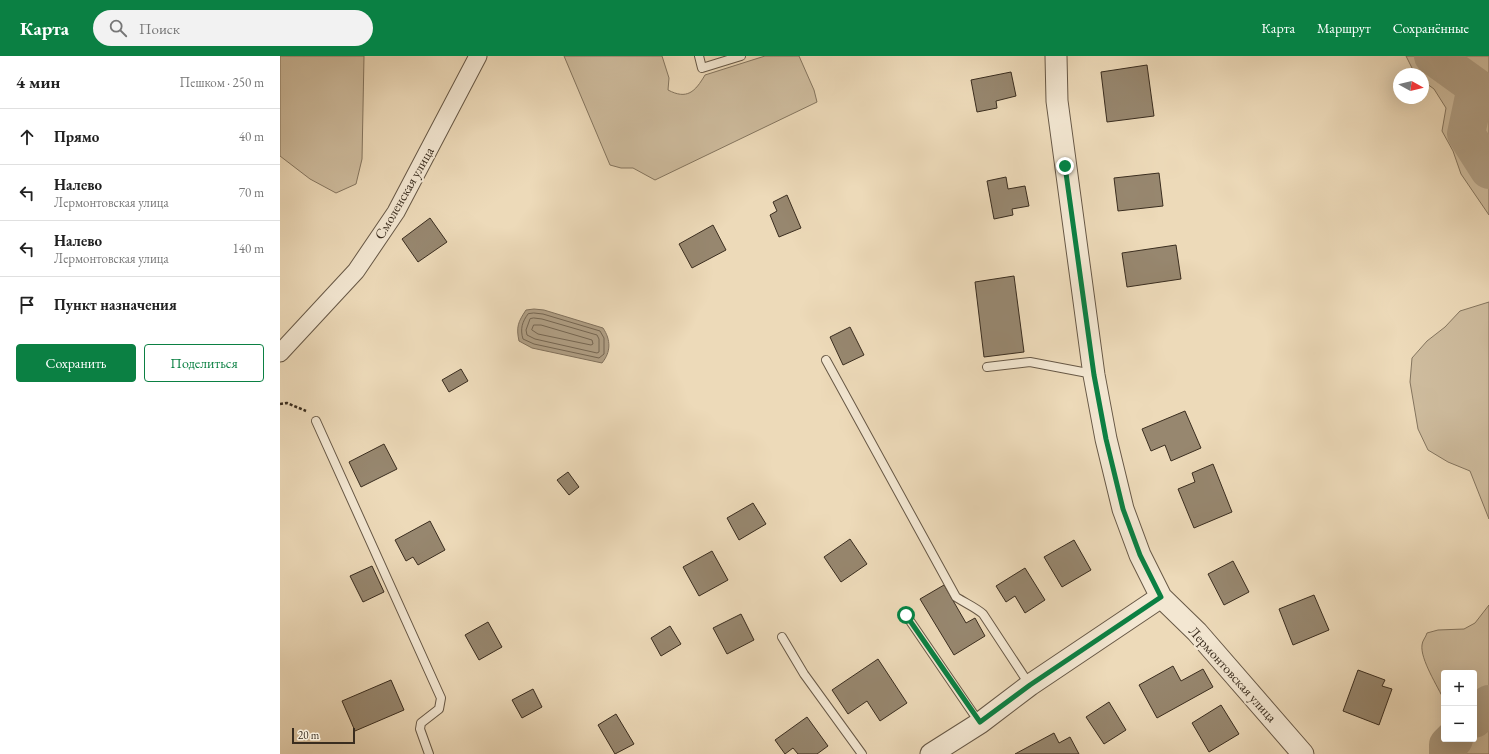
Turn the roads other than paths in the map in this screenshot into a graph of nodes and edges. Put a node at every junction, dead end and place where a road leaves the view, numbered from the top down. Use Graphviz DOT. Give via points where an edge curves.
graph roads {
  1 [pos="478,56"];
  2 [pos="699,56"];
  3 [pos="741,56"];
  4 [pos="1056,56"];
  5 [pos="280,353"];
  6 [pos="826,360"];
  7 [pos="987,367"];
  8 [pos="1094,375"];
  9 [pos="316,421"];
  10 [pos="1161,597"];
  11 [pos="906,615"];
  12 [pos="782,637"];
  13 [pos="1030,685"];
  14 [pos="980,722"];
  15 [pos="429,754"];
  16 [pos="862,754"];
  17 [pos="931,754"];
  18 [pos="1303,754"];
  1 -- 5 [label="street, Смоленская улица" via="396,212 356,271"];
  2 -- 3 [label="lane" via="702,68"];
  4 -- 8 [label="street, Лермонтовская улица" via="1057,101"];
  6 -- 13 [label="lane" via="956,597 983,614"];
  7 -- 8 [label="lane" via="1030,362"];
  8 -- 10 [label="street, Лермонтовская улица" via="1123,509 1140,555"];
  9 -- 15 [label="lane" via="441,698 439,709 421,723 420,729"];
  10 -- 13 [label="street"];
  10 -- 18 [label="street, Лермонтовская улица" via="1197,632"];
  11 -- 14 [label="lane"];
  12 -- 16 [label="lane" via="804,674"];
  13 -- 14 [label="street"];
  14 -- 17 [label="street"];
}
